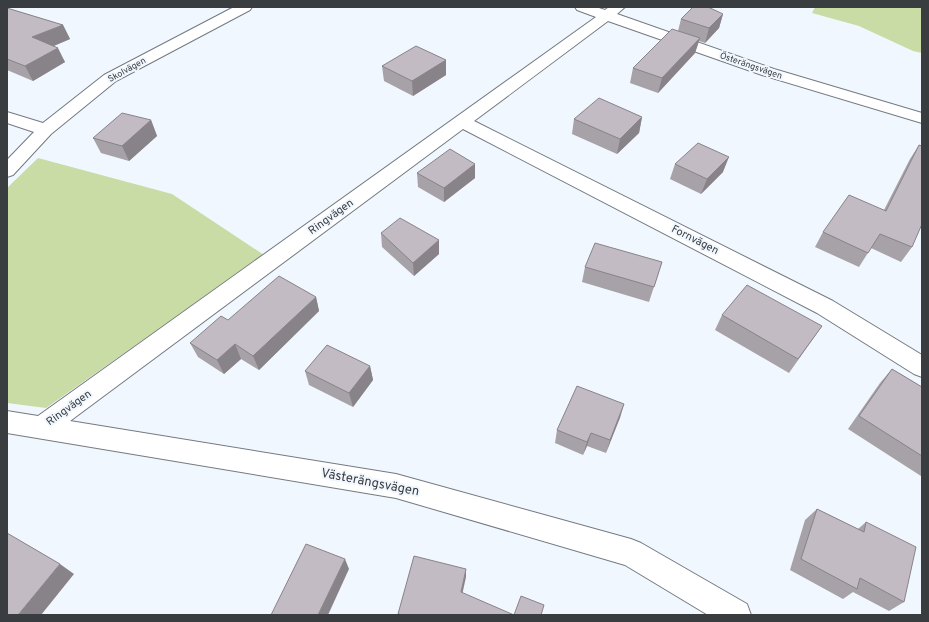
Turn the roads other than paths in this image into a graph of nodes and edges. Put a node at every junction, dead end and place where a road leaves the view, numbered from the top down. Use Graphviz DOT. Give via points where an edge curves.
graph roads {
  1 [pos="245,7"];
  2 [pos="582,7"];
  3 [pos="612,11"];
  4 [pos="7,117"];
  5 [pos="922,118"];
  6 [pos="462,122"];
  7 [pos="45,130"];
  8 [pos="7,171"];
  9 [pos="922,367"];
  10 [pos="7,422"];
  11 [pos="43,427"];
  12 [pos="736,615"];
  1 -- 7 [label="street, Skolvägen" via="110,78"];
  2 -- 3 [label="street, Österängsvägen"];
  3 -- 5 [label="street, Österängsvägen" via="768,72"];
  3 -- 6 [label="street, Ringvägen"];
  4 -- 7 [label="street"];
  6 -- 9 [label="street, Fornvägen" via="825,306"];
  6 -- 11 [label="street, Ringvägen"];
  7 -- 8 [label="street, Skolvägen"];
  10 -- 11 [label="street, Västerängsvägen"];
  11 -- 12 [label="street, Västerängsvägen" via="396,486 631,553"];
}
